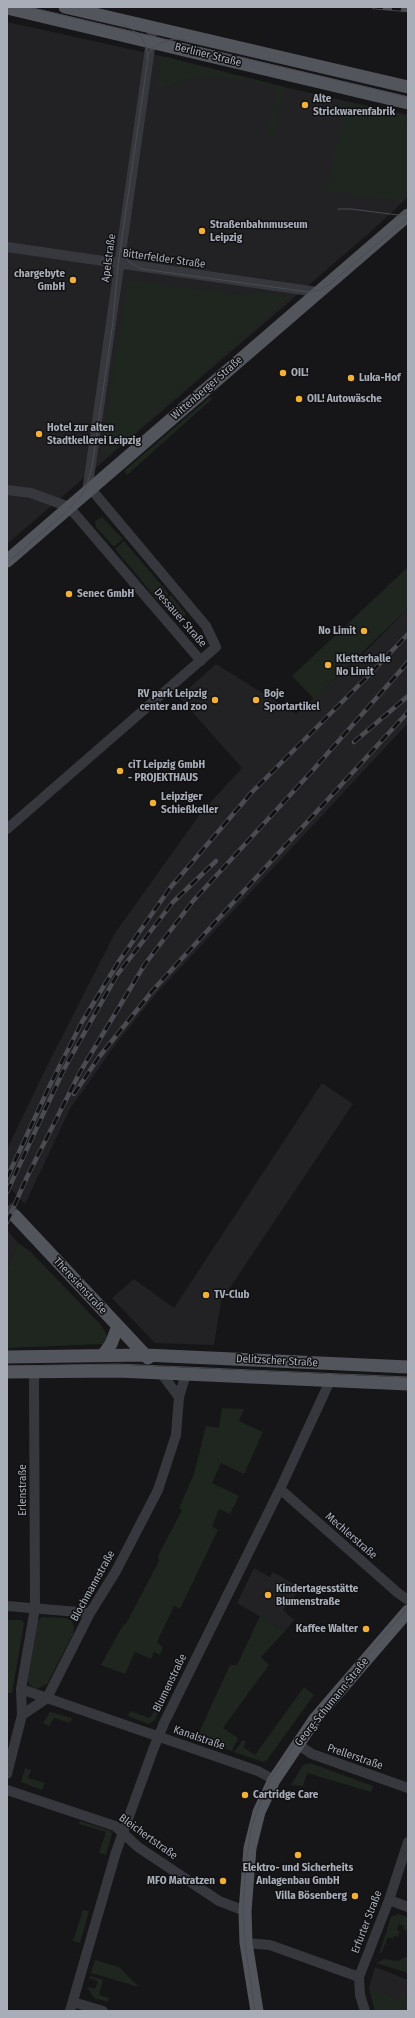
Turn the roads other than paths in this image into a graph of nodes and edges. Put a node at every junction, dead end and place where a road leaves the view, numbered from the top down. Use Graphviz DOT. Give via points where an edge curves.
graph roads {
  1 [pos="65,7"];
  2 [pos="7,8"];
  3 [pos="153,27"];
  4 [pos="151,41"];
  5 [pos="408,87"];
  6 [pos="408,103"];
  7 [pos="408,215"];
  8 [pos="7,248"];
  9 [pos="120,265"];
  10 [pos="317,292"];
  11 [pos="7,490"];
  12 [pos="89,490"];
  13 [pos="69,507"];
  14 [pos="7,561"];
  15 [pos="201,661"];
  16 [pos="7,828"];
  17 [pos="15,1216"];
  18 [pos="118,1326"];
  19 [pos="103,1355"];
  20 [pos="145,1355"];
  21 [pos="7,1357"];
  22 [pos="408,1367"];
  23 [pos="7,1372"];
  24 [pos="34,1372"];
  25 [pos="161,1373"];
  26 [pos="186,1374"];
  27 [pos="330,1381"];
  28 [pos="408,1384"];
  29 [pos="179,1397"];
  30 [pos="280,1489"];
  31 [pos="408,1600"];
  32 [pos="7,1606"];
  33 [pos="35,1608"];
  34 [pos="408,1611"];
  35 [pos="90,1613"];
  36 [pos="21,1689"];
  37 [pos="47,1698"];
  38 [pos="22,1715"];
  39 [pos="158,1737"];
  40 [pos="297,1744"];
  41 [pos="7,1774"];
  42 [pos="274,1780"];
  43 [pos="408,1788"];
  44 [pos="7,1790"];
  45 [pos="124,1834"];
  46 [pos="408,1842"];
  47 [pos="389,1900"];
  48 [pos="408,1907"];
  49 [pos="245,1911"];
  50 [pos="246,1943"];
  51 [pos="359,1977"];
  52 [pos="72,2007"];
  53 [pos="103,2011"];
  54 [pos="257,2011"];
  55 [pos="365,2011"];
  1 -- 3 [label="main road, Berliner Straße"];
  2 -- 4 [label="main road, Berliner Straße"];
  3 -- 4 [label="street, Apelstraße"];
  3 -- 5 [label="main road, Berliner Straße"];
  4 -- 6 [label="main road, Berliner Straße"];
  4 -- 9 [label="street, Apelstraße"];
  7 -- 10 [label="main road, Wittenberger Straße"];
  8 -- 9 [label="street, Bitterfelder Straße"];
  9 -- 10 [label="street, Bitterfelder Straße"];
  9 -- 12 [label="street, Apelstraße"];
  10 -- 12 [label="main road, Wittenberger Straße"];
  11 -- 13 [label="street, Dessauer Straße" via="31,493"];
  12 -- 13 [label="main road, Wittenberger Straße"];
  12 -- 15 [label="street, Dessauer Straße" via="206,626 216,647"];
  13 -- 14 [label="main road, Wittenberger Straße"];
  13 -- 15 [label="street, Dessauer Straße"];
  15 -- 16 [label="street"];
  17 -- 18 [label="main road, Theresienstraße"];
  18 -- 19 [label="main road" via="111,1344"];
  18 -- 20 [label="main road, Theresienstraße"];
  19 -- 20 [label="main road, Delitzscher Straße"];
  19 -- 21 [label="main road, Delitzscher Straße"];
  20 -- 22 [label="main road, Delitzscher Straße"];
  20 -- 25 [label="main road"];
  23 -- 24 [label="main road, Delitzscher Straße"];
  24 -- 25 [label="main road, Delitzscher Straße"];
  24 -- 33 [label="street, Erlenstraße"];
  25 -- 26 [label="main road, Delitzscher Straße"];
  25 -- 29 [label="street"];
  26 -- 27 [label="main road, Delitzscher Straße"];
  26 -- 29 [label="street, Blochmannstraße"];
  27 -- 28 [label="main road, Delitzscher Straße"];
  27 -- 30 [label="street, Blumenstraße"];
  29 -- 35 [label="street, Blochmannstraße" via="176,1435 158,1490 116,1571"];
  30 -- 31 [label="street, Mechlerstraße"];
  30 -- 39 [label="street, Blumenstraße"];
  32 -- 33 [label="street"];
  33 -- 35 [label="street"];
  33 -- 36 [label="street, Erlenstraße"];
  34 -- 40 [label="main road, Georg-Schumann-Straße"];
  35 -- 37 [label="street, Blochmannstraße"];
  36 -- 37 [label="street, Kanalstraße"];
  36 -- 38 [label="street, Erlenstraße"];
  37 -- 38 [label="street, Blochmannstraße"];
  37 -- 39 [label="street, Kanalstraße"];
  38 -- 41 [label="street"];
  39 -- 42 [label="street, Kanalstraße" via="258,1771"];
  39 -- 45 [label="street, Blumenstraße"];
  40 -- 42 [label="main road, Georg-Schumann-Straße"];
  40 -- 43 [label="street, Prellerstraße" via="312,1754"];
  42 -- 49 [label="main road, Georg-Schumann-Straße" via="261,1806 254,1829 248,1864"];
  44 -- 45 [label="street, Bleichertstraße" via="115,1826"];
  45 -- 49 [label="street, Bleichertstraße" via="138,1847 219,1901"];
  45 -- 52 [label="street, Blumenstraße" via="116,1852"];
  46 -- 47 [label="street, Erfurter Straße"];
  47 -- 48 [label="street"];
  47 -- 51 [label="street, Erfurter Straße"];
  49 -- 50 [label="main road, Georg-Schumann-Straße"];
  50 -- 51 [label="street" via="270,1945"];
  50 -- 54 [label="main road, Georg-Schumann-Straße"];
  51 -- 55 [label="street, Erfurter Straße" via="360,1995"];
  52 -- 53 [label="street"];
}
